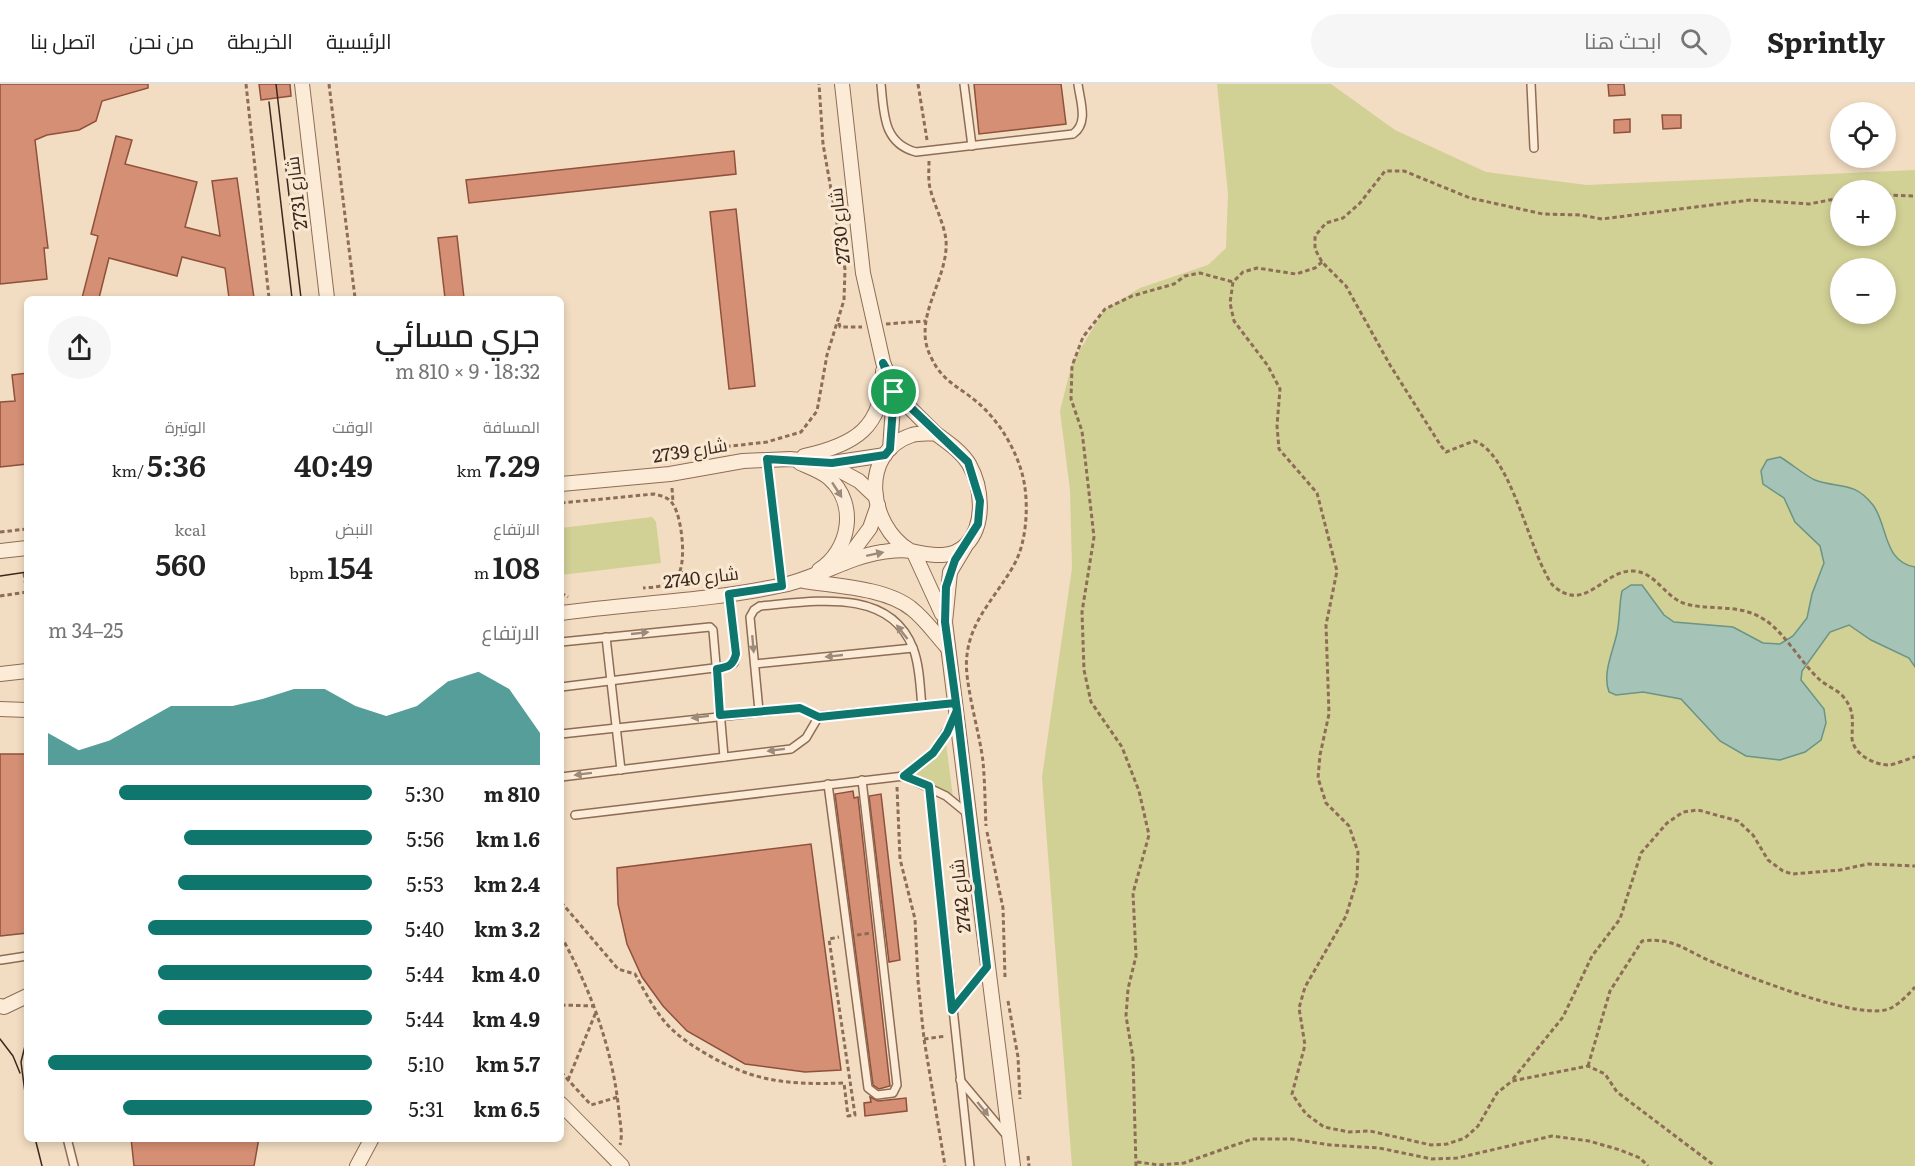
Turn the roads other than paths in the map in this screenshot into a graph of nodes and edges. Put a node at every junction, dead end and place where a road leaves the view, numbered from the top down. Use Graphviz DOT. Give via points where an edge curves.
graph roads {
  1 [pos="302,84"];
  2 [pos="842,84"];
  3 [pos="880,84"];
  4 [pos="964,84"];
  5 [pos="1078,84"];
  6 [pos="1531,84"];
  7 [pos="972,146"];
  8 [pos="1534,148"];
  9 [pos="327,296"];
  10 [pos="883,363"];
  11 [pos="935,433"];
  12 [pos="888,452"];
  13 [pos="790,459"];
  14 [pos="824,462"];
  15 [pos="564,484"];
  16 [pos="877,501"];
  17 [pos="965,546"];
  18 [pos="24,548"];
  19 [pos="0,550"];
  20 [pos="912,551"];
  21 [pos="843,564"];
  22 [pos="802,580"];
  23 [pos="729,594"];
  24 [pos="564,614"];
  25 [pos="945,622"];
  26 [pos="606,637"];
  27 [pos="564,642"];
  28 [pos="947,647"];
  29 [pos="913,648"];
  30 [pos="755,664"];
  31 [pos="717,669"];
  32 [pos="24,671"];
  33 [pos="0,674"];
  34 [pos="611,682"];
  35 [pos="564,687"];
  36 [pos="922,707"];
  37 [pos="956,707"];
  38 [pos="0,709"];
  39 [pos="24,710"];
  40 [pos="759,711"];
  41 [pos="720,715"];
  42 [pos="819,717"];
  43 [pos="616,727"];
  44 [pos="564,734"];
  45 [pos="724,757"];
  46 [pos="621,770"];
  47 [pos="900,776"];
  48 [pos="564,777"];
  49 [pos="862,780"];
  50 [pos="828,784"];
  51 [pos="929,786"];
  52 [pos="575,815"];
  53 [pos="970,816"];
  54 [pos="24,956"];
  55 [pos="1,960"];
  56 [pos="987,967"];
  57 [pos="24,998"];
  58 [pos="1,1009"];
  59 [pos="952,1010"];
  60 [pos="959,1078"];
  61 [pos="564,1107"];
  62 [pos="1009,1138"];
  63 [pos="69,1142"];
  64 [pos="370,1142"];
  65 [pos="620,1163"];
  66 [pos="74,1166"];
  67 [pos="357,1166"];
  68 [pos="970,1166"];
  69 [pos="1012,1166"];
  1 -- 9 [label="street, شارع 2731"];
  2 -- 10 [label="street, شارع 2730" via="863,273"];
  3 -- 7 [label="lane" via="887,131 904,149 916,152"];
  4 -- 7 [label="lane"];
  5 -- 7 [label="lane" via="1083,120 1073,134"];
  6 -- 8 [label="lane"];
  10 -- 11 [label="street, شارع 2730" via="908,405"];
  10 -- 12 [label="street, شارع 2730" via="894,392"];
  10 -- 13 [label="street" via="878,405 853,441"];
  11 -- 12 [label="street" via="914,435"];
  11 -- 17 [label="street" via="968,462 975,478 980,501 978,524"];
  12 -- 14 [label="street, شارع 2739"];
  12 -- 16 [label="street" via="877,472"];
  13 -- 14 [label="street, شارع 2739"];
  13 -- 15 [label="street, شارع 2739"];
  13 -- 22 [label="street, one-way" via="829,478 842,495 848,514 845,535 836,554"];
  14 -- 16 [label="street, شارع 2739" via="859,482"];
  16 -- 20 [label="street" via="889,535"];
  16 -- 21 [label="street" via="870,528"];
  17 -- 20 [label="street" via="940,556"];
  17 -- 25 [label="street, شارع 2742" via="950,572"];
  18 -- 19 [label="street"];
  21 -- 20 [label="street, شارع 2740, one-way" via="874,554"];
  20 -- 25 [label="street, شارع 2742"];
  21 -- 22 [label="street, شارع 2740"];
  22 -- 23 [label="street, شارع 2740"];
  22 -- 28 [label="street" via="868,590 896,600 912,608"];
  23 -- 24 [label="street, شارع 2740"];
  23 -- 31 [label="lane" via="736,654 734,663"];
  25 -- 28 [label="street, شارع 2742"];
  26 -- 27 [label="lane"];
  26 -- 31 [label="lane, one-way" via="710,627"];
  26 -- 34 [label="lane"];
  28 -- 37 [label="street, شارع 2742"];
  29 -- 30 [label="lane, one-way"];
  29 -- 30 [label="lane, one-way" via="891,619 874,609 834,600 760,606 750,617"];
  29 -- 36 [label="lane"];
  30 -- 40 [label="lane"];
  31 -- 34 [label="lane"];
  31 -- 41 [label="lane"];
  32 -- 33 [label="street"];
  34 -- 35 [label="lane"];
  34 -- 43 [label="lane"];
  36 -- 37 [label="lane"];
  36 -- 42 [label="lane"];
  37 -- 47 [label="lane" via="947,733 933,753"];
  37 -- 53 [label="street, شارع 2742"];
  38 -- 39 [label="street"];
  40 -- 41 [label="lane"];
  40 -- 42 [label="lane" via="800,708"];
  41 -- 43 [label="lane, one-way"];
  41 -- 45 [label="lane"];
  42 -- 45 [label="lane, one-way" via="806,738 792,748"];
  43 -- 44 [label="lane"];
  43 -- 46 [label="lane"];
  45 -- 46 [label="lane"];
  46 -- 48 [label="lane, one-way"];
  47 -- 49 [label="lane"];
  47 -- 51 [label="lane"];
  49 -- 50 [label="lane"];
  49 -- 50 [label="lane" via="897,1085 893,1093 877,1095 868,1088"];
  50 -- 52 [label="lane"];
  51 -- 53 [label="lane"];
  51 -- 59 [label="lane"];
  53 -- 56 [label="street, شارع 2742"];
  54 -- 55 [label="lane"];
  56 -- 59 [label="lane"];
  56 -- 62 [label="street, شارع 2742"];
  57 -- 58 [label="street"];
  59 -- 60 [label="lane"];
  60 -- 62 [label="lane, one-way"];
  60 -- 68 [label="lane"];
  61 -- 65 [label="street"];
  62 -- 69 [label="street, شارع 2742"];
  63 -- 66 [label="lane"];
  64 -- 67 [label="street"];
}
